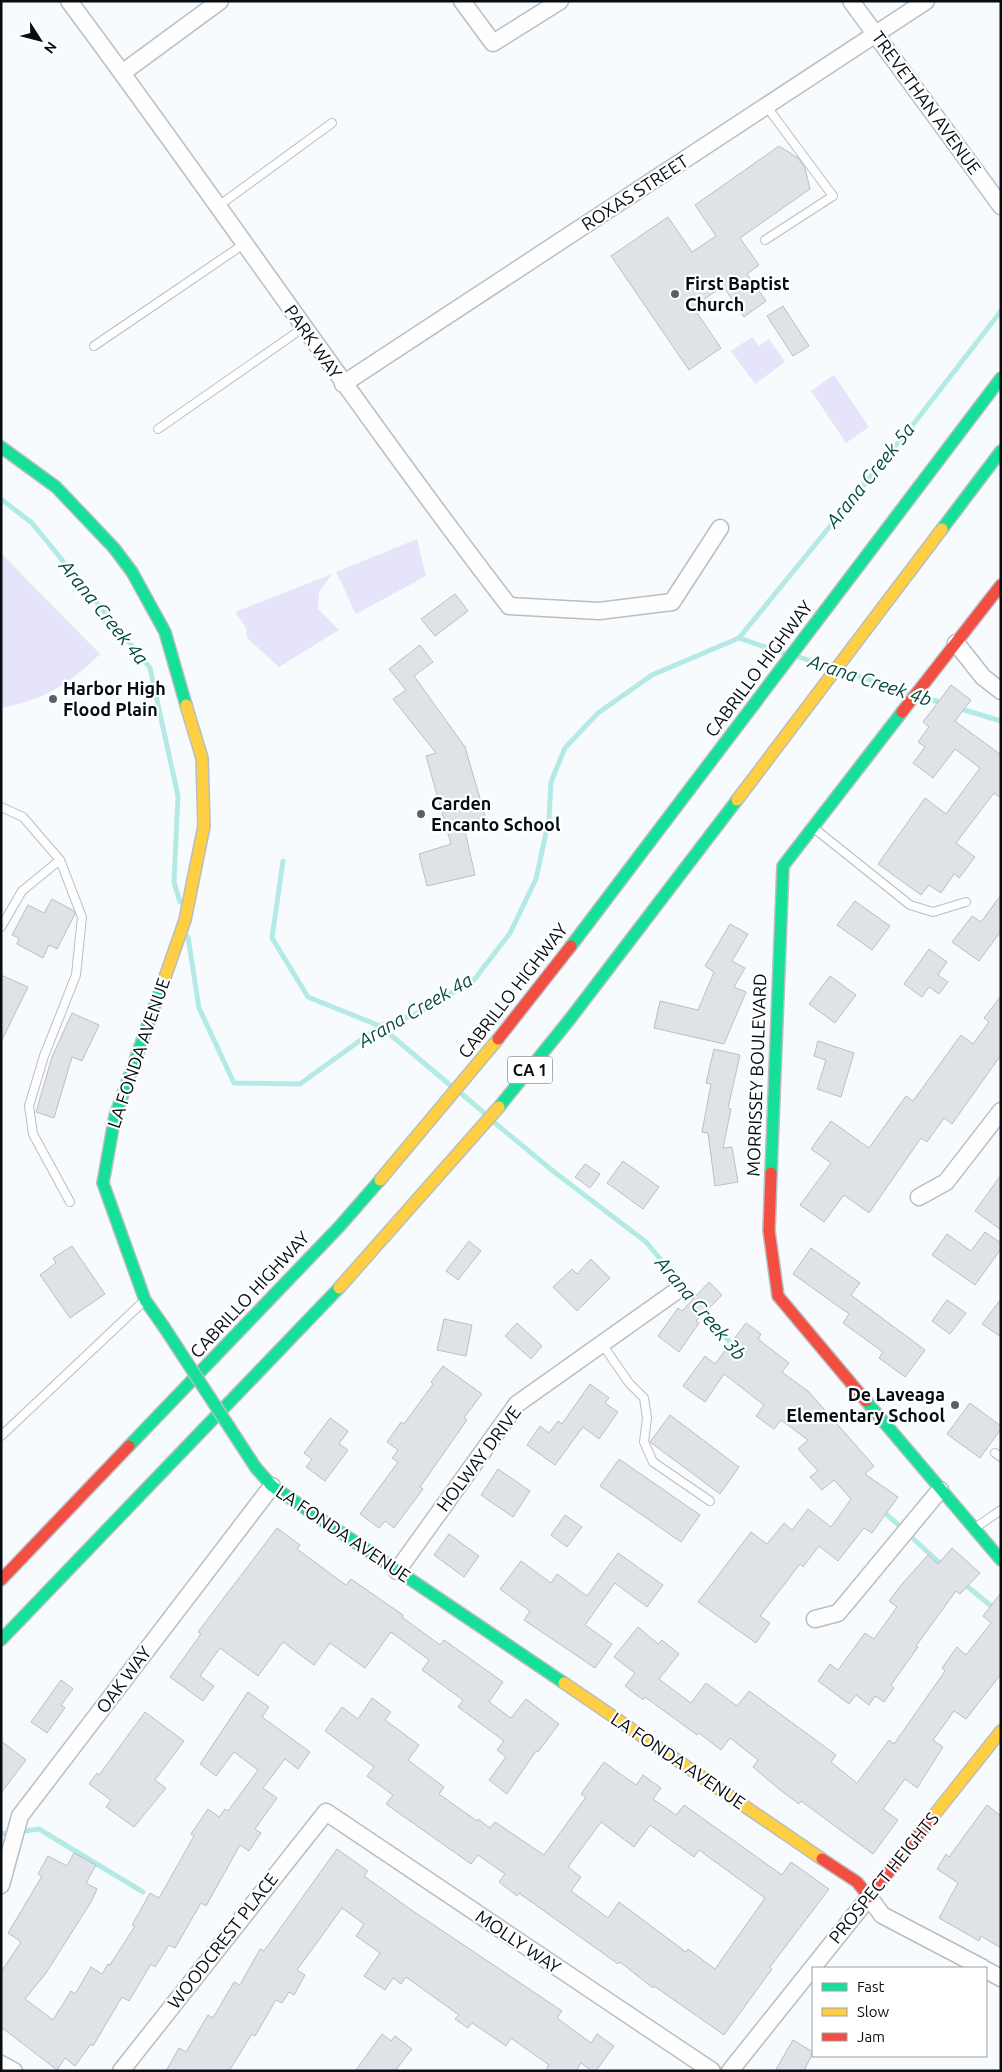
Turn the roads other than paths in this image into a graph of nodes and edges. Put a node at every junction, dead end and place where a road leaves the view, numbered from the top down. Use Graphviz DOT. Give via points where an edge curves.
graph roads {
  1 [pos="69,1"];
  2 [pos="220,1"];
  3 [pos="462,1"];
  4 [pos="560,1"];
  5 [pos="850,1"];
  6 [pos="926,1"];
  7 [pos="875,35"];
  8 [pos="122,73"];
  9 [pos="767,107"];
  10 [pos="332,123"];
  11 [pos="1001,206"];
  12 [pos="218,207"];
  13 [pos="765,240"];
  14 [pos="244,244"];
  15 [pos="303,328"];
  16 [pos="94,346"];
  17 [pos="1001,378"];
  18 [pos="343,384"];
  19 [pos="158,429"];
  20 [pos="1,447"];
  21 [pos="1001,451"];
  22 [pos="720,528"];
  23 [pos="1001,584"];
  24 [pos="956,643"];
  25 [pos="1001,691"];
  26 [pos="1,806"];
  27 [pos="812,828"];
  28 [pos="60,860"];
  29 [pos="966,902"];
  30 [pos="1,927"];
  31 [pos="1001,1111"];
  32 [pos="919,1197"];
  33 [pos="70,1202"];
  34 [pos="674,1292"];
  35 [pos="145,1300"];
  36 [pos="602,1344"];
  37 [pos="1,1436"];
  38 [pos="272,1486"];
  39 [pos="940,1490"];
  40 [pos="710,1501"];
  41 [pos="1001,1510"];
  42 [pos="974,1530"];
  43 [pos="1001,1560"];
  44 [pos="397,1571"];
  45 [pos="1,1580"];
  46 [pos="815,1619"];
  47 [pos="1,1640"];
  48 [pos="1001,1731"];
  49 [pos="326,1812"];
  50 [pos="1,1885"];
  51 [pos="869,1897"];
  52 [pos="813,1967"];
  53 [pos="980,1967"];
  54 [pos="812,1968"];
  55 [pos="987,1971"];
  56 [pos="1001,1978"];
  57 [pos="1,2064"];
  58 [pos="14,2071"];
  59 [pos="120,2071"];
  60 [pos="712,2071"];
  61 [pos="730,2071"];
  1 -- 8 [label="street, PARK WAY"];
  2 -- 8 [label="street"];
  3 -- 4 [label="street" via="493,43"];
  5 -- 7 [label="street, TREVETHAN AVENUE"];
  6 -- 7 [label="street, ROXAS STREET"];
  7 -- 9 [label="street, ROXAS STREET"];
  7 -- 11 [label="street, TREVETHAN AVENUE"];
  8 -- 12 [label="street, PARK WAY"];
  9 -- 13 [label="lane" via="833,196"];
  9 -- 18 [label="street, ROXAS STREET"];
  10 -- 12 [label="lane"];
  12 -- 14 [label="street, PARK WAY"];
  14 -- 15 [label="street, PARK WAY"];
  14 -- 16 [label="lane"];
  15 -- 18 [label="street, PARK WAY"];
  15 -- 19 [label="lane"];
  17 -- 45 [label="main road, CABRILLO HIGHWAY / CA 1" via="536,992 440,1111 332,1234"];
  18 -- 22 [label="street, PARK WAY" via="508,606 599,610 672,602"];
  20 -- 35 [label="main road, LA FONDA AVENUE" via="56,487 114,548 132,572 165,632 202,758 204,826 185,920 115,1116 103,1183"];
  21 -- 47 [label="main road, CA 1" via="570,1019 474,1138 320,1310"];
  23 -- 24 [label="main road, MORRISSEY BOULEVARD"];
  24 -- 25 [label="street" via="983,677"];
  24 -- 27 [label="main road, MORRISSEY BOULEVARD"];
  26 -- 28 [label="lane" via="23,817"];
  27 -- 29 [label="lane" via="910,905 933,912"];
  27 -- 39 [label="main road, MORRISSEY BOULEVARD" via="783,866 769,1231 778,1296"];
  28 -- 30 [label="lane" via="22,891"];
  28 -- 33 [label="lane" via="82,917 76,975 44,1056 29,1106 33,1134"];
  31 -- 32 [label="street" via="946,1182"];
  34 -- 36 [label="street, HOLWAY DRIVE"];
  35 -- 37 [label="lane"];
  35 -- 38 [label="main road, LA FONDA AVENUE, bridge" via="256,1468"];
  36 -- 40 [label="lane" via="644,1398 647,1418 644,1442 653,1462"];
  36 -- 44 [label="street, HOLWAY DRIVE" via="517,1404"];
  38 -- 44 [label="main road, LA FONDA AVENUE"];
  38 -- 50 [label="street, OAK WAY" via="20,1816"];
  39 -- 42 [label="main road, MORRISSEY BOULEVARD"];
  39 -- 46 [label="street" via="838,1613"];
  41 -- 42 [label="lane"];
  42 -- 43 [label="main road, MORRISSEY BOULEVARD"];
  44 -- 51 [label="main road, LA FONDA AVENUE" via="857,1882"];
  48 -- 51 [label="main road, PROSPECT HEIGHTS"];
  49 -- 59 [label="street, WOODCREST PLACE"];
  49 -- 60 [label="street, MOLLY WAY"];
  51 -- 52 [label="street, PROSPECT HEIGHTS"];
  51 -- 53 [label="street, LA FONDA AVENUE" via="882,1915"];
  54 -- 61 [label="street, PROSPECT HEIGHTS"];
  55 -- 56 [label="street, LA FONDA AVENUE"];
  57 -- 58 [label="street"];
}
